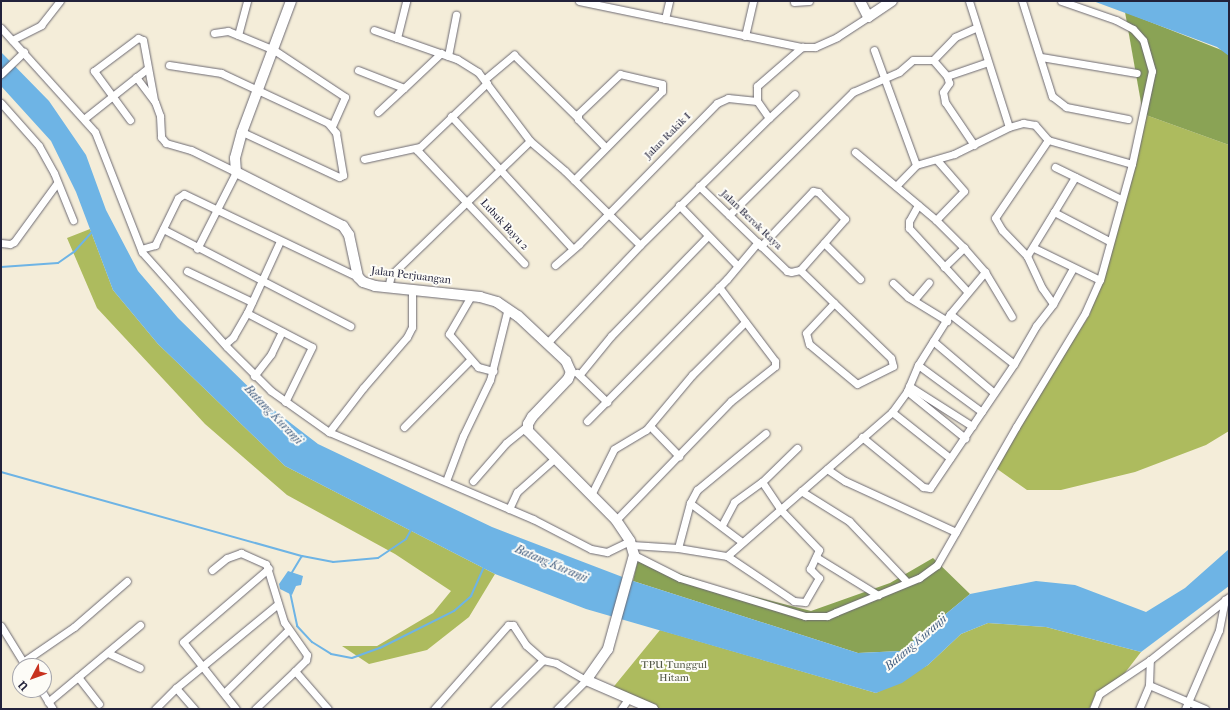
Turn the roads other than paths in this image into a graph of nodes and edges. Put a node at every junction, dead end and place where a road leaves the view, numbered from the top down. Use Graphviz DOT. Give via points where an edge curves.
graph roads {
  1 [pos="60,1"];
  2 [pos="247,1"];
  3 [pos="291,1"];
  4 [pos="406,1"];
  5 [pos="579,1"];
  6 [pos="669,1"];
  7 [pos="752,1"];
  8 [pos="793,1"];
  9 [pos="809,1"];
  10 [pos="860,1"];
  11 [pos="892,1"];
  12 [pos="969,1"];
  13 [pos="1022,1"];
  14 [pos="1061,1"];
  15 [pos="456,15"];
  16 [pos="868,17"];
  17 [pos="665,19"];
  18 [pos="1,28"];
  19 [pos="977,28"];
  20 [pos="374,30"];
  21 [pos="214,33"];
  22 [pos="238,35"];
  23 [pos="745,36"];
  24 [pos="397,38"];
  25 [pos="12,40"];
  26 [pos="802,47"];
  27 [pos="274,50"];
  28 [pos="874,50"];
  29 [pos="21,54"];
  30 [pos="441,54"];
  31 [pos="448,56"];
  32 [pos="1041,57"];
  33 [pos="932,60"];
  34 [pos="988,62"];
  35 [pos="170,64"];
  36 [pos="148,68"];
  37 [pos="358,70"];
  38 [pos="1137,73"];
  39 [pos="1,74"];
  40 [pos="947,76"];
  41 [pos="136,77"];
  42 [pos="886,78"];
  43 [pos="486,81"];
  44 [pos="404,88"];
  45 [pos="258,91"];
  46 [pos="796,94"];
  47 [pos="112,96"];
  48 [pos="757,101"];
  49 [pos="155,102"];
  50 [pos="1,103"];
  51 [pos="378,112"];
  52 [pos="451,116"];
  53 [pos="577,116"];
  54 [pos="85,118"];
  55 [pos="768,118"];
  56 [pos="1128,119"];
  57 [pos="130,120"];
  58 [pos="332,126"];
  59 [pos="1009,127"];
  60 [pos="242,132"];
  61 [pos="1048,140"];
  62 [pos="530,141"];
  63 [pos="974,145"];
  64 [pos="419,147"];
  65 [pos="605,147"];
  66 [pos="855,152"];
  67 [pos="364,159"];
  68 [pos="937,160"];
  69 [pos="1132,164"];
  70 [pos="916,165"];
  71 [pos="1055,167"];
  72 [pos="499,171"];
  73 [pos="236,172"];
  74 [pos="1075,177"];
  75 [pos="574,180"];
  76 [pos="57,183"];
  77 [pos="699,186"];
  78 [pos="896,186"];
  79 [pos="1121,199"];
  80 [pos="468,203"];
  81 [pos="679,205"];
  82 [pos="918,205"];
  83 [pos="217,210"];
  84 [pos="1054,212"];
  85 [pos="607,214"];
  86 [pos="730,215"];
  87 [pos="73,220"];
  88 [pos="936,220"];
  89 [pos="162,229"];
  90 [pos="708,236"];
  91 [pos="280,241"];
  92 [pos="1109,241"];
  93 [pos="1,243"];
  94 [pos="824,243"];
  95 [pos="760,244"];
  96 [pos="640,245"];
  97 [pos="964,248"];
  98 [pos="1034,248"];
  99 [pos="141,249"];
  100 [pos="197,249"];
  101 [pos="573,249"];
  102 [pos="1027,256"];
  103 [pos="524,263"];
  104 [pos="555,265"];
  105 [pos="738,265"];
  106 [pos="944,267"];
  107 [pos="1073,268"];
  108 [pos="800,270"];
  109 [pos="187,271"];
  110 [pos="985,272"];
  111 [pos="358,277"];
  112 [pos="860,279"];
  113 [pos="263,280"];
  114 [pos="1100,280"];
  115 [pos="929,282"];
  116 [pos="893,283"];
  117 [pos="720,287"];
  118 [pos="388,288"];
  119 [pos="412,291"];
  120 [pos="967,291"];
  121 [pos="471,296"];
  122 [pos="914,300"];
  123 [pos="252,302"];
  124 [pos="834,302"];
  125 [pos="1054,304"];
  126 [pos="508,308"];
  127 [pos="247,313"];
  128 [pos="948,317"];
  129 [pos="1012,317"];
  130 [pos="745,322"];
  131 [pos="350,326"];
  132 [pos="282,331"];
  133 [pos="933,341"];
  134 [pos="548,342"];
  135 [pos="225,344"];
  136 [pos="470,360"];
  137 [pos="1014,364"];
  138 [pos="918,365"];
  139 [pos="493,371"];
  140 [pos="576,373"];
  141 [pos="254,376"];
  142 [pos="908,389"];
  143 [pos="993,392"];
  144 [pos="286,402"];
  145 [pos="606,402"];
  146 [pos="892,412"];
  147 [pos="982,412"];
  148 [pos="587,421"];
  149 [pos="527,426"];
  150 [pos="650,426"];
  151 [pos="972,426"];
  152 [pos="404,427"];
  153 [pos="329,432"];
  154 [pos="766,433"];
  155 [pos="862,437"];
  156 [pos="965,438"];
  157 [pos="797,448"];
  158 [pos="679,456"];
  159 [pos="950,458"];
  160 [pos="554,459"];
  161 [pos="827,469"];
  162 [pos="446,481"];
  163 [pos="473,481"];
  164 [pos="762,482"];
  165 [pos="801,491"];
  166 [pos="591,494"];
  167 [pos="690,504"];
  168 [pos="509,509"];
  169 [pos="781,510"];
  170 [pos="616,520"];
  171 [pos="722,525"];
  172 [pos="956,532"];
  173 [pos="742,542"];
  174 [pos="632,547"];
  175 [pos="678,548"];
  176 [pos="727,556"];
  177 [pos="816,557"];
  178 [pos="268,568"];
  179 [pos="212,570"];
  180 [pos="127,581"];
  181 [pos="907,582"];
  182 [pos="878,595"];
  183 [pos="1227,598"];
  184 [pos="278,604"];
  185 [pos="140,625"];
  186 [pos="1,626"];
  187 [pos="288,630"];
  188 [pos="108,653"];
  189 [pos="20,658"];
  190 [pos="32,658"];
  191 [pos="543,660"];
  192 [pos="1150,660"];
  193 [pos="202,667"];
  194 [pos="140,668"];
  195 [pos="295,671"];
  196 [pos="78,677"];
  197 [pos="586,680"];
  198 [pos="1149,685"];
  199 [pos="176,688"];
  200 [pos="224,693"];
  201 [pos="46,698"];
  202 [pos="628,699"];
  203 [pos="48,702"];
  204 [pos="99,704"];
  205 [pos="1186,706"];
  206 [pos="53,709"];
  207 [pos="155,709"];
  208 [pos="194,709"];
  209 [pos="236,709"];
  210 [pos="255,709"];
  211 [pos="328,709"];
  212 [pos="434,709"];
  213 [pos="494,709"];
  214 [pos="557,709"];
  215 [pos="621,709"];
  216 [pos="653,709"];
  217 [pos="1093,709"];
  218 [pos="1139,709"];
  219 [pos="1205,709"];
  1 -- 25 [label="street" via="41,25"];
  2 -- 22 [label="street"];
  3 -- 27 [label="street"];
  4 -- 24 [label="street"];
  5 -- 17 [label="street"];
  6 -- 17 [label="street"];
  7 -- 23 [label="street"];
  8 -- 9 [label="street"];
  10 -- 16 [label="street"];
  11 -- 16 [label="street"];
  12 -- 19 [label="street"];
  13 -- 32 [label="street"];
  14 -- 69 [label="street" via="1116,20 1133,30 1147,50 1152,71"];
  15 -- 31 [label="street"];
  16 -- 26 [label="street" via="825,43 815,47"];
  17 -- 23 [label="street"];
  18 -- 25 [label="street"];
  19 -- 33 [label="street" via="955,38"];
  19 -- 34 [label="street"];
  20 -- 24 [label="street"];
  21 -- 22 [label="street" via="223,30"];
  22 -- 27 [label="street"];
  23 -- 26 [label="street"];
  24 -- 30 [label="street"];
  25 -- 29 [label="street"];
  26 -- 48 [label="street" via="759,83"];
  27 -- 45 [label="street"];
  27 -- 58 [label="street" via="346,97"];
  28 -- 42 [label="street"];
  29 -- 39 [label="street"];
  29 -- 54 [label="street"];
  30 -- 31 [label="street"];
  30 -- 44 [label="street"];
  31 -- 43 [label="street" via="478,72"];
  32 -- 38 [label="street"];
  32 -- 56 [label="street" via="1050,92 1062,104"];
  33 -- 40 [label="street"];
  33 -- 42 [label="street" via="913,60 899,72"];
  34 -- 40 [label="street"];
  34 -- 59 [label="street"];
  35 -- 45 [label="street" via="221,73"];
  36 -- 41 [label="street"];
  36 -- 47 [label="street" via="143,40 138,38 94,71"];
  36 -- 49 [label="street"];
  37 -- 44 [label="street"];
  40 -- 63 [label="street" via="949,83 943,92 945,102"];
  41 -- 47 [label="street"];
  41 -- 49 [label="street"];
  42 -- 70 [label="street"];
  42 -- 86 [label="street" via="861,87 849,96"];
  43 -- 52 [label="street"];
  43 -- 53 [label="street" via="514,54"];
  43 -- 62 [label="street"];
  44 -- 51 [label="street"];
  45 -- 58 [label="street"];
  45 -- 60 [label="street"];
  46 -- 55 [label="street"];
  47 -- 54 [label="street"];
  47 -- 57 [label="street"];
  48 -- 55 [label="street"];
  48 -- 85 [label="street, Jalan Rakik I" via="728,98 717,103"];
  49 -- 73 [label="street" via="160,116 161,137 166,143 191,150"];
  50 -- 76 [label="street" via="35,140"];
  52 -- 64 [label="street"];
  52 -- 72 [label="street"];
  53 -- 65 [label="street"];
  53 -- 65 [label="street" via="612,79 620,74 662,84 662,91"];
  54 -- 99 [label="street" via="100,143"];
  55 -- 77 [label="street"];
  58 -- 60 [label="street" via="336,131 343,161 344,173 340,177"];
  59 -- 61 [label="street" via="1031,123 1040,129"];
  59 -- 63 [label="street"];
  60 -- 73 [label="street" via="235,158"];
  61 -- 69 [label="street"];
  61 -- 102 [label="street" via="995,218 1002,230"];
  62 -- 72 [label="street"];
  62 -- 75 [label="street"];
  63 -- 68 [label="street"];
  64 -- 67 [label="street"];
  64 -- 80 [label="street, Lubuk Bayu 2" via="419,153"];
  65 -- 75 [label="street"];
  66 -- 78 [label="street"];
  68 -- 70 [label="street"];
  68 -- 88 [label="street" via="964,192"];
  69 -- 79 [label="street"];
  70 -- 78 [label="street"];
  71 -- 74 [label="street"];
  72 -- 80 [label="street"];
  72 -- 101 [label="street"];
  73 -- 83 [label="street"];
  73 -- 111 [label="street, Jalan Perjuangan" via="342,226 349,235"];
  74 -- 79 [label="street"];
  74 -- 84 [label="street"];
  75 -- 85 [label="street"];
  76 -- 87 [label="street"];
  76 -- 93 [label="street" via="14,242"];
  77 -- 81 [label="street"];
  77 -- 86 [label="street, Jalan Berok Raya"];
  78 -- 82 [label="street"];
  79 -- 92 [label="street"];
  80 -- 103 [label="street, Lubuk Bayu 2"];
  80 -- 118 [label="street" via="389,277"];
  81 -- 90 [label="street"];
  81 -- 96 [label="street"];
  82 -- 88 [label="street"];
  82 -- 106 [label="street" via="909,221 909,228"];
  83 -- 89 [label="street" via="182,194"];
  83 -- 91 [label="street"];
  83 -- 100 [label="street"];
  84 -- 92 [label="street"];
  84 -- 98 [label="street"];
  85 -- 96 [label="street"];
  85 -- 101 [label="street, Jalan Rakik I"];
  86 -- 95 [label="street, Jalan Berok Raya"];
  88 -- 97 [label="street"];
  89 -- 99 [label="street" via="153,247"];
  89 -- 100 [label="street"];
  90 -- 105 [label="street"];
  90 -- 140 [label="street"];
  91 -- 111 [label="street"];
  91 -- 113 [label="street"];
  92 -- 114 [label="street"];
  94 -- 95 [label="street" via="845,219 815,190"];
  94 -- 108 [label="street"];
  94 -- 112 [label="street"];
  95 -- 105 [label="street"];
  95 -- 108 [label="street, Jalan Berok Raya" via="787,271"];
  96 -- 134 [label="street"];
  97 -- 106 [label="street"];
  97 -- 110 [label="street"];
  98 -- 102 [label="street"];
  98 -- 107 [label="street"];
  99 -- 135 [label="street"];
  100 -- 113 [label="street"];
  101 -- 104 [label="street"];
  102 -- 125 [label="street" via="1042,288"];
  105 -- 117 [label="street"];
  106 -- 120 [label="street"];
  107 -- 114 [label="street"];
  107 -- 125 [label="street"];
  108 -- 124 [label="street"];
  109 -- 123 [label="street"];
  110 -- 120 [label="street"];
  110 -- 129 [label="street"];
  111 -- 118 [label="street, Jalan Perjuangan" via="368,284"];
  113 -- 123 [label="street"];
  113 -- 131 [label="street"];
  114 -- 172 [label="street" via="1085,313"];
  115 -- 122 [label="street"];
  116 -- 122 [label="street"];
  117 -- 130 [label="street"];
  117 -- 145 [label="street"];
  118 -- 119 [label="street, Jalan Perjuangan"];
  119 -- 121 [label="street, Jalan Perjuangan"];
  119 -- 153 [label="street" via="412,327 407,337"];
  120 -- 128 [label="street"];
  121 -- 126 [label="street, Jalan Perjuangan" via="492,300"];
  121 -- 136 [label="street" via="449,334"];
  122 -- 128 [label="street"];
  123 -- 127 [label="street"];
  124 -- 124 [label="street" via="890,358 893,366 857,384 809,344 806,333"];
  125 -- 137 [label="street" via="1036,326"];
  126 -- 134 [label="street, Jalan Perjuangan"];
  126 -- 139 [label="street"];
  127 -- 132 [label="street"];
  127 -- 135 [label="street" via="233,337"];
  128 -- 133 [label="street"];
  128 -- 137 [label="street"];
  130 -- 150 [label="street" via="692,376"];
  130 -- 158 [label="street" via="775,361 775,366 731,401"];
  132 -- 141 [label="street" via="268,359"];
  132 -- 144 [label="street" via="312,348"];
  133 -- 138 [label="street"];
  133 -- 143 [label="street"];
  134 -- 140 [label="street, Jalan Perjuangan"];
  135 -- 141 [label="street"];
  136 -- 139 [label="street" via="482,369"];
  136 -- 152 [label="street"];
  137 -- 143 [label="street"];
  138 -- 142 [label="street"];
  138 -- 147 [label="street"];
  139 -- 162 [label="street"];
  140 -- 145 [label="street"];
  140 -- 149 [label="street" via="532,417"];
  141 -- 144 [label="street"];
  142 -- 146 [label="street"];
  142 -- 151 [label="street"];
  142 -- 156 [label="street"];
  143 -- 147 [label="street"];
  144 -- 153 [label="street"];
  145 -- 148 [label="street"];
  146 -- 155 [label="street"];
  146 -- 159 [label="street"];
  147 -- 151 [label="street"];
  149 -- 160 [label="street" via="530,434"];
  149 -- 163 [label="street" via="506,443"];
  150 -- 158 [label="street"];
  150 -- 166 [label="street" via="612,451"];
  151 -- 156 [label="street"];
  153 -- 162 [label="street"];
  154 -- 167 [label="street" via="708,479 697,490"];
  155 -- 159 [label="street" via="926,489 932,485"];
  155 -- 161 [label="street"];
  156 -- 159 [label="street"];
  157 -- 164 [label="street"];
  158 -- 170 [label="street"];
  160 -- 166 [label="street"];
  160 -- 168 [label="street" via="517,492"];
  161 -- 165 [label="street"];
  161 -- 172 [label="street" via="850,483"];
  162 -- 168 [label="street"];
  164 -- 169 [label="street"];
  164 -- 171 [label="street" via="734,502"];
  165 -- 169 [label="street"];
  165 -- 181 [label="street" via="849,521"];
  166 -- 170 [label="street"];
  167 -- 171 [label="street"];
  167 -- 175 [label="street"];
  168 -- 174 [label="street" via="552,528 596,552"];
  169 -- 173 [label="street"];
  169 -- 177 [label="street" via="819,550"];
  170 -- 174 [label="street"];
  171 -- 173 [label="street"];
  172 -- 181 [label="street" via="937,565 919,578"];
  173 -- 176 [label="street"];
  174 -- 175 [label="street"];
  174 -- 182 [label="street" via="680,578 805,616 827,616"];
  174 -- 197 [label="street" via="631,572 615,630 599,665"];
  175 -- 176 [label="street"];
  176 -- 177 [label="street" via="794,601 802,603 808,600 819,578 810,569"];
  177 -- 182 [label="street"];
  178 -- 179 [label="street" via="262,560 241,553 227,558"];
  178 -- 184 [label="street"];
  178 -- 193 [label="street" via="183,640 183,644"];
  180 -- 190 [label="street" via="74,627"];
  181 -- 182 [label="street"];
  183 -- 192 [label="street"];
  183 -- 205 [label="street" via="1219,630"];
  184 -- 187 [label="street"];
  184 -- 193 [label="street"];
  185 -- 188 [label="street"];
  186 -- 189 [label="street"];
  187 -- 195 [label="street" via="307,655 306,660"];
  187 -- 200 [label="street"];
  188 -- 194 [label="street"];
  188 -- 196 [label="street"];
  191 -- 197 [label="street" via="556,663"];
  191 -- 212 [label="street" via="526,644 513,625 508,625"];
  191 -- 213 [label="street"];
  192 -- 198 [label="street"];
  192 -- 217 [label="street" via="1099,694"];
  193 -- 199 [label="street"];
  193 -- 200 [label="street"];
  195 -- 210 [label="street"];
  195 -- 211 [label="street"];
  196 -- 203 [label="street"];
  196 -- 204 [label="street"];
  197 -- 202 [label="street"];
  197 -- 214 [label="street"];
  198 -- 205 [label="street" via="1171,693"];
  198 -- 218 [label="street"];
  199 -- 207 [label="street"];
  199 -- 208 [label="street"];
  200 -- 209 [label="street"];
  201 -- 203 [label="street"];
  202 -- 215 [label="street"];
  202 -- 216 [label="street"];
  203 -- 206 [label="street"];
  205 -- 219 [label="street"];
}
